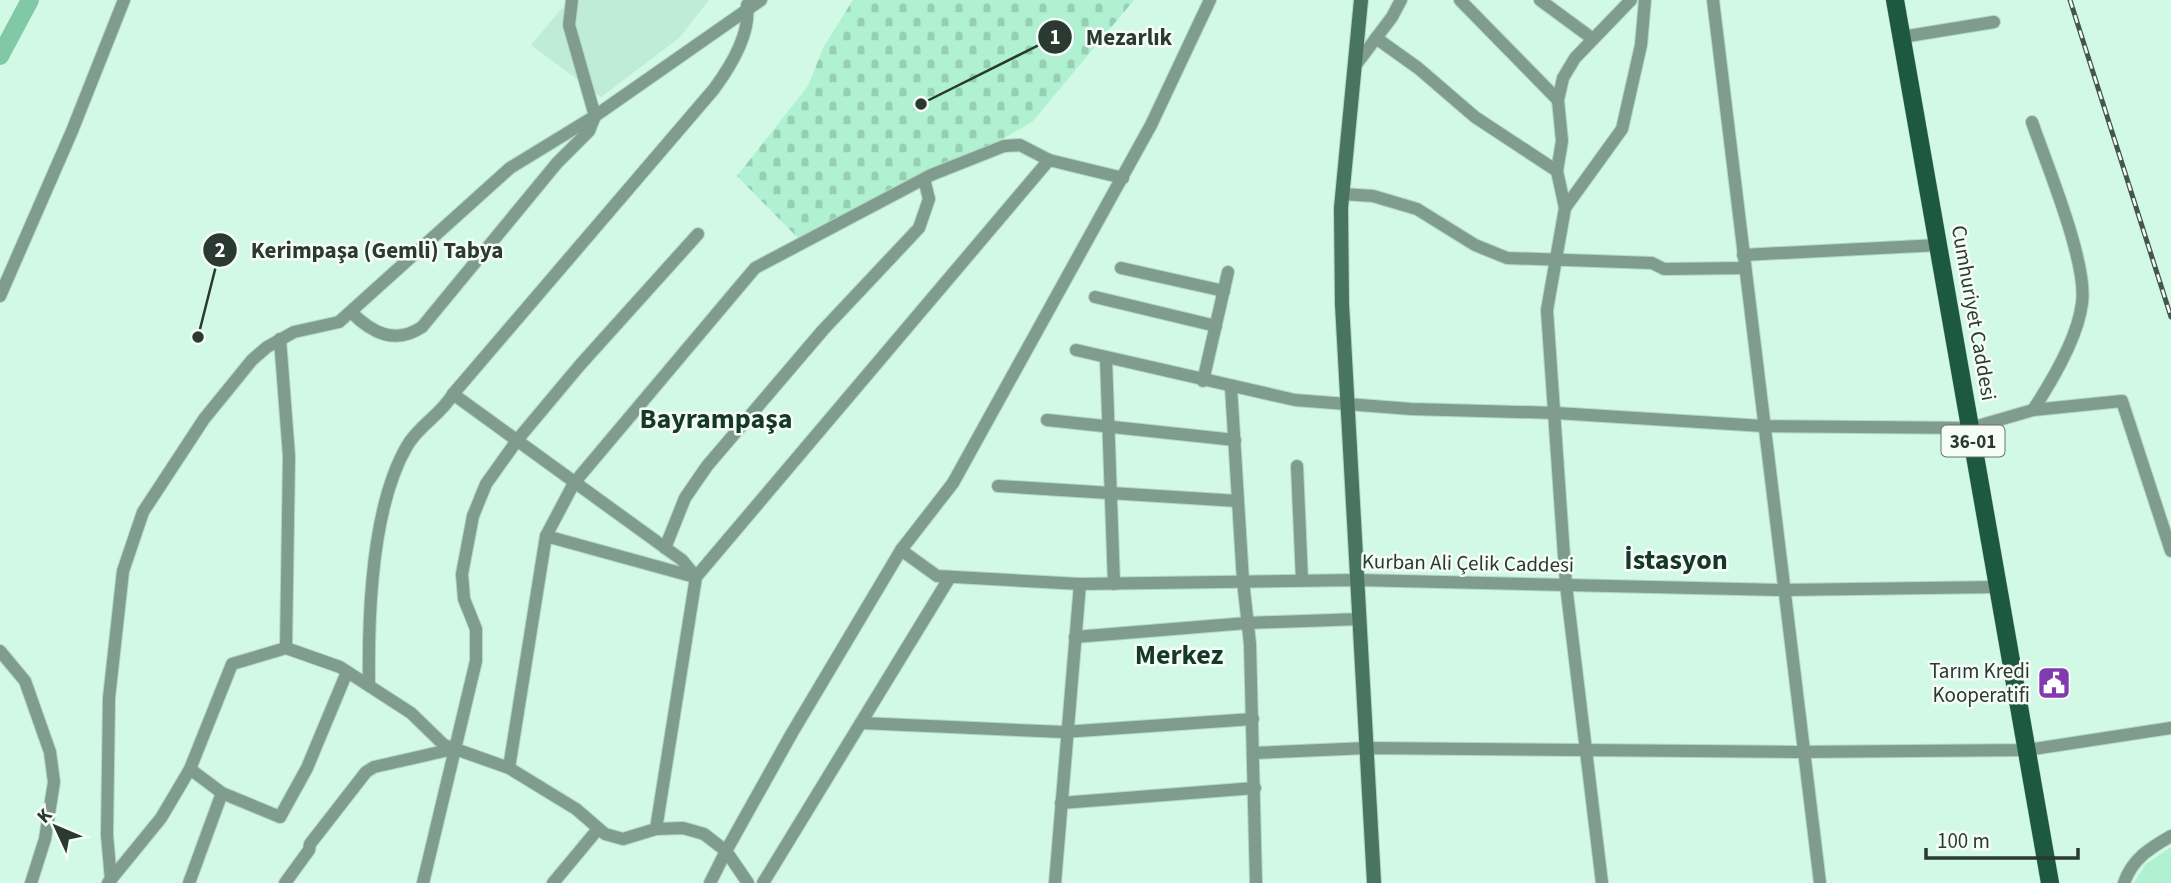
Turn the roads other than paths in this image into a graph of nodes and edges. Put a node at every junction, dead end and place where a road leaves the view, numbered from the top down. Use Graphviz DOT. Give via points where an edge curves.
graph roads {
  1 [pos="124,0"];
  2 [pos="572,0"];
  3 [pos="761,0"];
  4 [pos="1210,0"];
  5 [pos="1361,0"];
  6 [pos="1401,0"];
  7 [pos="1460,0"];
  8 [pos="1540,0"];
  9 [pos="1631,0"];
  10 [pos="1645,0"];
  11 [pos="1713,0"];
  12 [pos="1895,0"];
  13 [pos="747,4"];
  14 [pos="1994,22"];
  15 [pos="1902,37"];
  16 [pos="1376,38"];
  17 [pos="1593,39"];
  18 [pos="1355,66"];
  19 [pos="1558,100"];
  20 [pos="595,116"];
  21 [pos="2032,122"];
  22 [pos="1049,160"];
  23 [pos="1557,171"];
  24 [pos="1123,178"];
  25 [pos="924,179"];
  26 [pos="1342,194"];
  27 [pos="1565,208"];
  28 [pos="698,234"];
  29 [pos="1939,245"];
  30 [pos="1556,259"];
  31 [pos="1744,262"];
  32 [pos="1121,268"];
  33 [pos="1228,272"];
  34 [pos="1224,291"];
  35 [pos="0,296"];
  36 [pos="1095,297"];
  37 [pos="351,312"];
  38 [pos="1216,326"];
  39 [pos="280,339"];
  40 [pos="1076,350"];
  41 [pos="1106,358"];
  42 [pos="1203,380"];
  43 [pos="1231,387"];
  44 [pos="453,394"];
  45 [pos="1347,404"];
  46 [pos="2033,410"];
  47 [pos="1556,413"];
  48 [pos="1047,420"];
  49 [pos="1109,425"];
  50 [pos="1763,426"];
  51 [pos="1971,428"];
  52 [pos="518,439"];
  53 [pos="1235,440"];
  54 [pos="1297,466"];
  55 [pos="574,483"];
  56 [pos="998,486"];
  57 [pos="1111,494"];
  58 [pos="1238,501"];
  59 [pos="546,536"];
  60 [pos="665,548"];
  61 [pos="901,550"];
  62 [pos="2171,551"];
  63 [pos="944,576"];
  64 [pos="696,577"];
  65 [pos="1302,580"];
  66 [pos="1357,580"];
  67 [pos="1243,581"];
  68 [pos="1080,584"];
  69 [pos="1114,584"];
  70 [pos="1566,585"];
  71 [pos="1998,587"];
  72 [pos="1782,590"];
  73 [pos="1360,619"];
  74 [pos="1248,623"];
  75 [pos="1075,637"];
  76 [pos="286,648"];
  77 [pos="0,651"];
  78 [pos="347,672"];
  79 [pos="369,684"];
  80 [pos="1253,719"];
  81 [pos="860,723"];
  82 [pos="2171,728"];
  83 [pos="1066,731"];
  84 [pos="1367,748"];
  85 [pos="454,749"];
  86 [pos="1588,750"];
  87 [pos="2027,750"];
  88 [pos="1806,752"];
  89 [pos="1254,753"];
  90 [pos="509,768"];
  91 [pos="190,769"];
  92 [pos="1255,788"];
  93 [pos="222,793"];
  94 [pos="1061,803"];
  95 [pos="598,829"];
  96 [pos="656,829"];
  97 [pos="2171,836"];
  98 [pos="726,851"];
  99 [pos="110,882"];
  100 [pos="31,883"];
  101 [pos="189,883"];
  102 [pos="285,883"];
  103 [pos="423,883"];
  104 [pos="553,883"];
  105 [pos="710,883"];
  106 [pos="748,883"];
  107 [pos="763,883"];
  108 [pos="1055,883"];
  109 [pos="1256,883"];
  110 [pos="1374,883"];
  111 [pos="1602,883"];
  112 [pos="1820,883"];
  113 [pos="2050,883"];
  114 [pos="2124,883"];
  1 -- 35 [label="street"];
  2 -- 20 [label="street" via="569,25"];
  3 -- 13 [label="street"];
  4 -- 24 [label="street"];
  5 -- 18 [label="main road"];
  6 -- 16 [label="street"];
  7 -- 19 [label="street"];
  8 -- 17 [label="street"];
  9 -- 17 [label="street"];
  10 -- 27 [label="street" via="1642,45 1622,129"];
  11 -- 31 [label="street"];
  12 -- 15 [label="main road, Cumhuriyet Caddesi / 36-01"];
  13 -- 20 [label="street"];
  13 -- 44 [label="street" via="747,25 732,62 714,89"];
  14 -- 15 [label="street"];
  15 -- 29 [label="main road, Cumhuriyet Caddesi / 36-01"];
  16 -- 18 [label="street"];
  16 -- 23 [label="street" via="1475,117"];
  17 -- 19 [label="street" via="1563,78"];
  18 -- 26 [label="main road"];
  19 -- 23 [label="street" via="1562,141"];
  20 -- 37 [label="street" via="510,168"];
  20 -- 37 [label="street" via="589,131 557,163 422,327 406,335 388,336 368,328"];
  21 -- 46 [label="street" via="2077,256 2083,302 2058,371"];
  22 -- 24 [label="street"];
  22 -- 25 [label="street" via="1013,144"];
  22 -- 64 [label="street"];
  23 -- 27 [label="street"];
  24 -- 61 [label="street" via="953,483"];
  25 -- 55 [label="street" via="755,268"];
  25 -- 60 [label="street" via="929,199 919,228 823,330 707,466 685,498"];
  26 -- 30 [label="street" via="1373,196 1417,209 1498,256"];
  26 -- 45 [label="main road"];
  27 -- 30 [label="street"];
  28 -- 52 [label="street"];
  29 -- 31 [label="street"];
  29 -- 51 [label="main road, Cumhuriyet Caddesi / 36-01"];
  30 -- 31 [label="street" via="1651,262 1664,269"];
  30 -- 47 [label="street" via="1547,310"];
  31 -- 50 [label="street"];
  32 -- 34 [label="street"];
  33 -- 34 [label="street"];
  34 -- 38 [label="street"];
  36 -- 38 [label="street"];
  37 -- 39 [label="street" via="330,326"];
  38 -- 42 [label="street"];
  39 -- 76 [label="street" via="289,456"];
  39 -- 99 [label="street" via="252,360 204,419 153,494 128,550 109,698"];
  40 -- 41 [label="street"];
  41 -- 42 [label="street"];
  41 -- 49 [label="street"];
  42 -- 43 [label="street"];
  43 -- 45 [label="street" via="1295,400"];
  43 -- 53 [label="street"];
  44 -- 52 [label="street"];
  44 -- 79 [label="street" via="440,414 408,443 388,497 368,599"];
  45 -- 47 [label="street"];
  45 -- 66 [label="main road"];
  46 -- 51 [label="street"];
  46 -- 62 [label="street" via="2122,401"];
  47 -- 50 [label="street"];
  47 -- 70 [label="street"];
  48 -- 49 [label="street"];
  49 -- 53 [label="street"];
  49 -- 57 [label="street"];
  50 -- 51 [label="street"];
  50 -- 72 [label="street"];
  51 -- 71 [label="main road, Cumhuriyet Caddesi / 36-01"];
  52 -- 55 [label="street"];
  52 -- 85 [label="street" via="486,484 472,516 462,587 478,646"];
  53 -- 58 [label="street"];
  54 -- 65 [label="street"];
  55 -- 59 [label="street"];
  55 -- 60 [label="street"];
  56 -- 57 [label="street"];
  57 -- 58 [label="street"];
  57 -- 69 [label="street"];
  58 -- 67 [label="street"];
  59 -- 64 [label="street"];
  59 -- 90 [label="street"];
  60 -- 64 [label="street"];
  61 -- 63 [label="street"];
  61 -- 98 [label="street"];
  63 -- 68 [label="street, Kurban Ali Çelik Caddesi"];
  63 -- 81 [label="street"];
  64 -- 96 [label="street"];
  65 -- 66 [label="street, Kurban Ali Çelik Caddesi"];
  65 -- 67 [label="street, Kurban Ali Çelik Caddesi"];
  66 -- 70 [label="street, Kurban Ali Çelik Caddesi"];
  66 -- 73 [label="main road"];
  67 -- 69 [label="street, Kurban Ali Çelik Caddesi"];
  67 -- 74 [label="street"];
  68 -- 69 [label="street, Kurban Ali Çelik Caddesi"];
  68 -- 75 [label="street"];
  70 -- 72 [label="street, Kurban Ali Çelik Caddesi"];
  70 -- 86 [label="street"];
  71 -- 72 [label="street, Kurban Ali Çelik Caddesi"];
  71 -- 87 [label="main road, Cumhuriyet Caddesi / 36-01"];
  72 -- 88 [label="street"];
  73 -- 74 [label="street"];
  73 -- 84 [label="main road"];
  74 -- 75 [label="street"];
  74 -- 80 [label="street"];
  75 -- 83 [label="street"];
  76 -- 78 [label="street"];
  76 -- 91 [label="street" via="232,664"];
  77 -- 100 [label="street" via="25,681 50,752 54,782 45,839"];
  78 -- 79 [label="street"];
  78 -- 93 [label="street" via="307,768 280,817"];
  79 -- 85 [label="street"];
  80 -- 83 [label="street"];
  80 -- 89 [label="street"];
  81 -- 83 [label="street"];
  81 -- 107 [label="street"];
  82 -- 87 [label="street"];
  83 -- 94 [label="street"];
  84 -- 86 [label="street"];
  84 -- 89 [label="street"];
  84 -- 110 [label="main road"];
  85 -- 90 [label="street"];
  85 -- 102 [label="street" via="366,772"];
  85 -- 103 [label="street"];
  86 -- 88 [label="street"];
  86 -- 111 [label="street"];
  87 -- 88 [label="street"];
  87 -- 113 [label="main road, Cumhuriyet Caddesi / 36-01"];
  88 -- 112 [label="street"];
  89 -- 92 [label="street"];
  90 -- 95 [label="street" via="576,809"];
  91 -- 93 [label="street"];
  91 -- 99 [label="street" via="161,818"];
  92 -- 94 [label="street"];
  92 -- 109 [label="street"];
  93 -- 101 [label="street"];
  94 -- 108 [label="street"];
  95 -- 96 [label="street" via="623,839"];
  95 -- 104 [label="street"];
  96 -- 98 [label="street" via="694,830"];
  97 -- 114 [label="street" via="2146,850 2127,872"];
  98 -- 105 [label="street"];
  98 -- 106 [label="street"];
}
